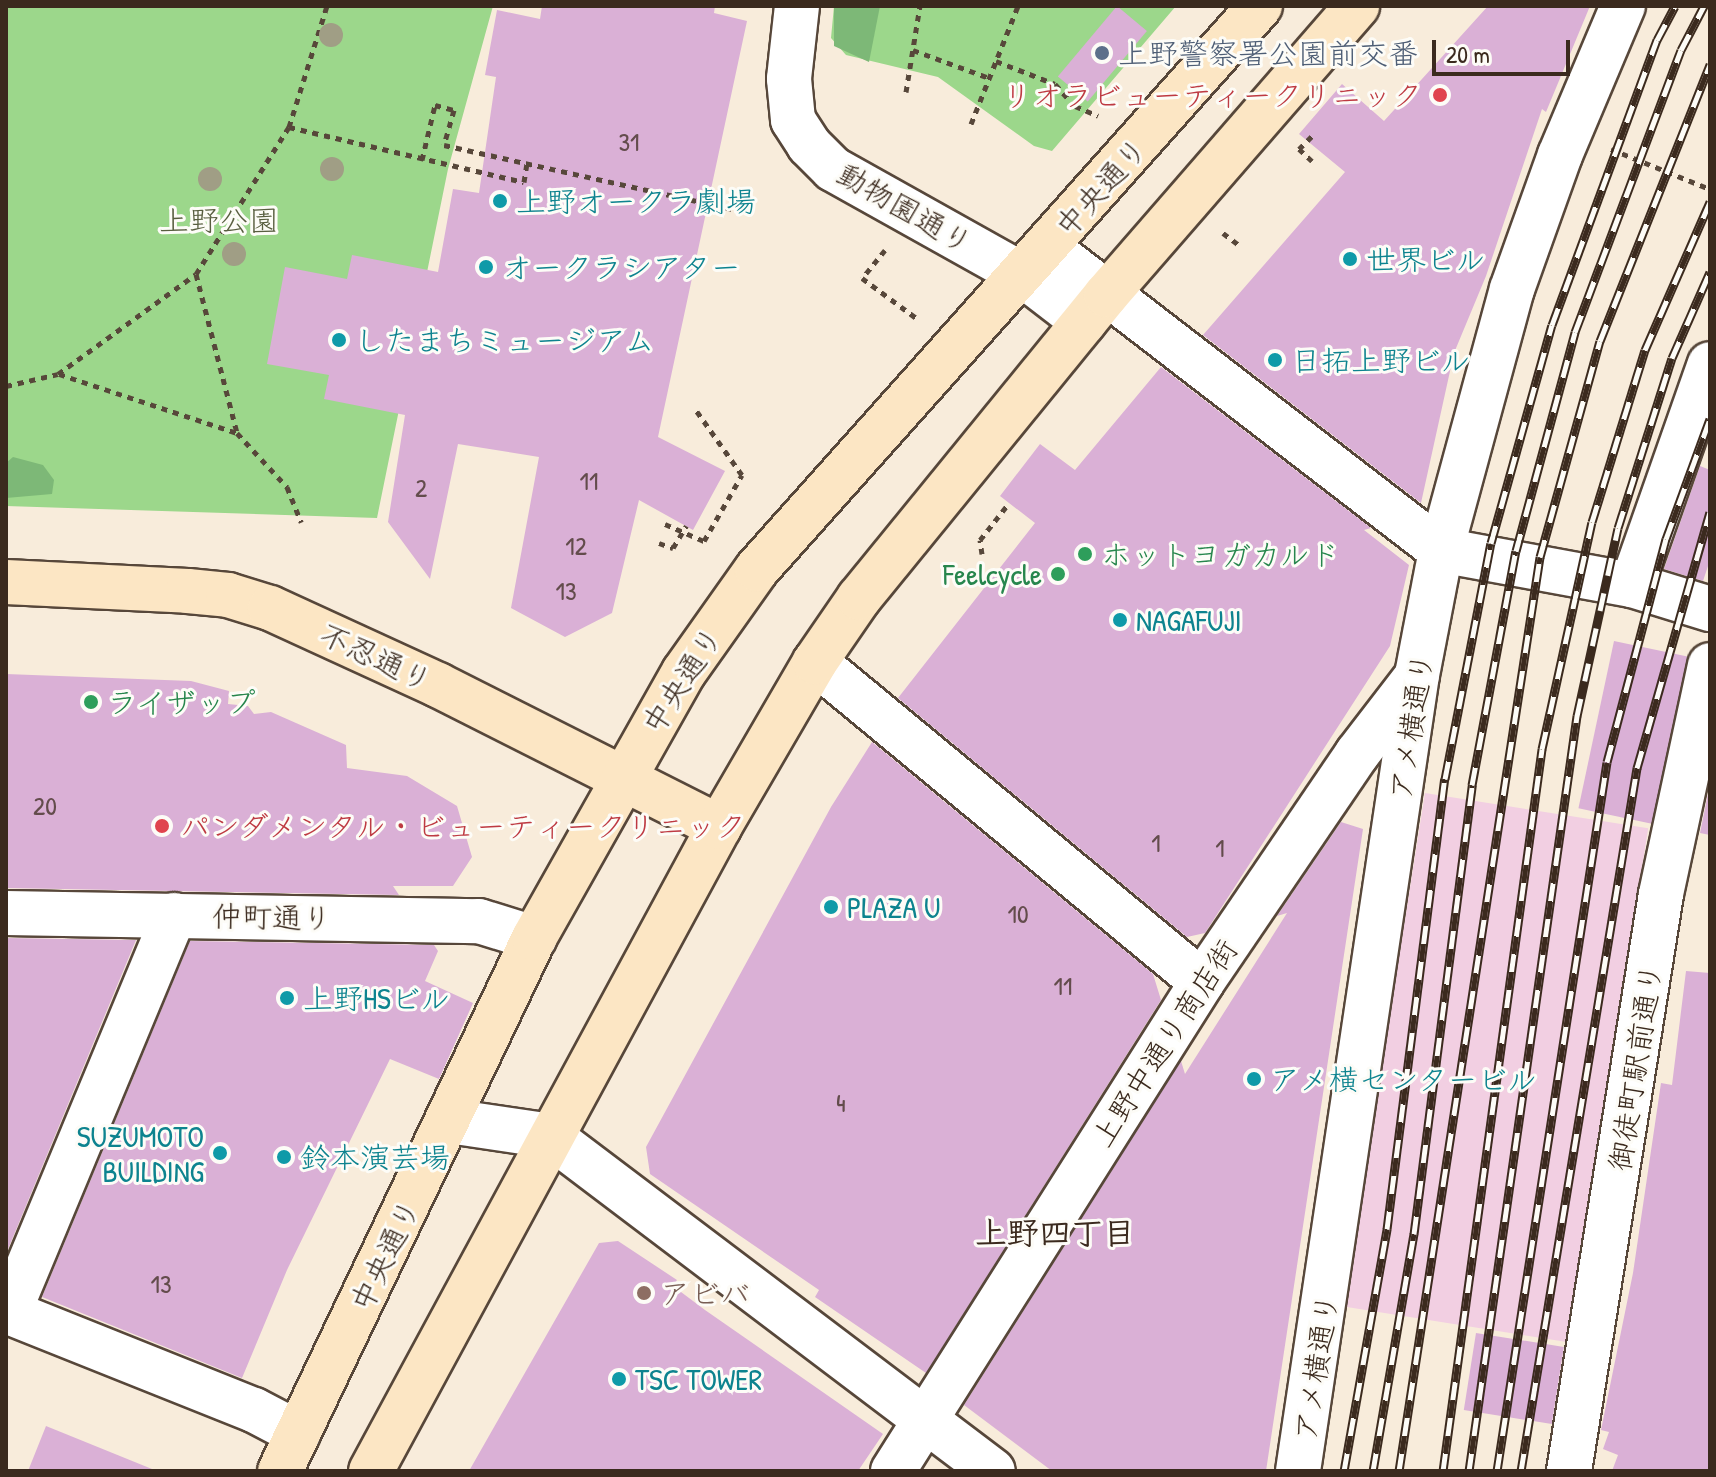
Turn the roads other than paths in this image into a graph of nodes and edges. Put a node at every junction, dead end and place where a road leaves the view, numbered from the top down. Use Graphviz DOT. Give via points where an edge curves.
graph roads {
  1 [pos="797,6"];
  2 [pos="1260,6"];
  3 [pos="1357,6"];
  4 [pos="1623,6"];
  5 [pos="1035,261"];
  6 [pos="1095,309"];
  7 [pos="1710,364"];
  8 [pos="1441,550"];
  9 [pos="6,582"];
  10 [pos="1632,585"];
  11 [pos="1710,609"];
  12 [pos="815,662"];
  13 [pos="1710,665"];
  14 [pos="1417,675"];
  15 [pos="621,776"];
  16 [pos="719,827"];
  17 [pos="6,913"];
  18 [pos="174,915"];
  19 [pos="534,938"];
  20 [pos="1202,982"];
  21 [pos="449,1121"];
  22 [pos="550,1136"];
  23 [pos="8,1312"];
  24 [pos="925,1421"];
  25 [pos="289,1452"];
  26 [pos="371,1471"];
  27 [pos="893,1471"];
  28 [pos="993,1471"];
  29 [pos="1298,1471"];
  30 [pos="1569,1471"];
  1 -- 5 [label="street, 動物園通り" via="790,93 793,120 809,145 833,169"];
  2 -- 5 [label="main road, 中央通り"];
  3 -- 6 [label="main road"];
  4 -- 8 [label="street, アメ横通り" via="1512,289"];
  5 -- 6 [label="street, 動物園通り"];
  5 -- 15 [label="main road, 中央通り" via="757,569 684,672"];
  6 -- 8 [label="street, 動物園通り"];
  6 -- 12 [label="main road" via="859,598"];
  7 -- 10 [label="street"];
  8 -- 10 [label="street"];
  8 -- 14 [label="street, アメ横通り"];
  9 -- 15 [label="main road, 不忍通り" via="188,591 270,608"];
  10 -- 11 [label="street"];
  12 -- 16 [label="main road"];
  12 -- 20 [label="street"];
  13 -- 30 [label="street, 御徒町駅前通り" via="1661,894"];
  14 -- 20 [label="street, 上野中通り商店街"];
  14 -- 29 [label="street, アメ横通り"];
  15 -- 16 [label="main road, 不忍通り"];
  15 -- 19 [label="main road, 中央通り"];
  16 -- 22 [label="main road"];
  17 -- 18 [label="street, 仲町通り"];
  18 -- 19 [label="street, 仲町通り" via="479,921"];
  18 -- 23 [label="street"];
  19 -- 21 [label="main road, 中央通り"];
  20 -- 24 [label="street, 上野中通り商店街"];
  21 -- 22 [label="street"];
  21 -- 25 [label="main road, 中央通り"];
  22 -- 24 [label="street"];
  22 -- 26 [label="main road"];
  23 -- 25 [label="street" via="254,1410"];
  24 -- 27 [label="street, 上野中通り商店街"];
  24 -- 28 [label="street"];
}
